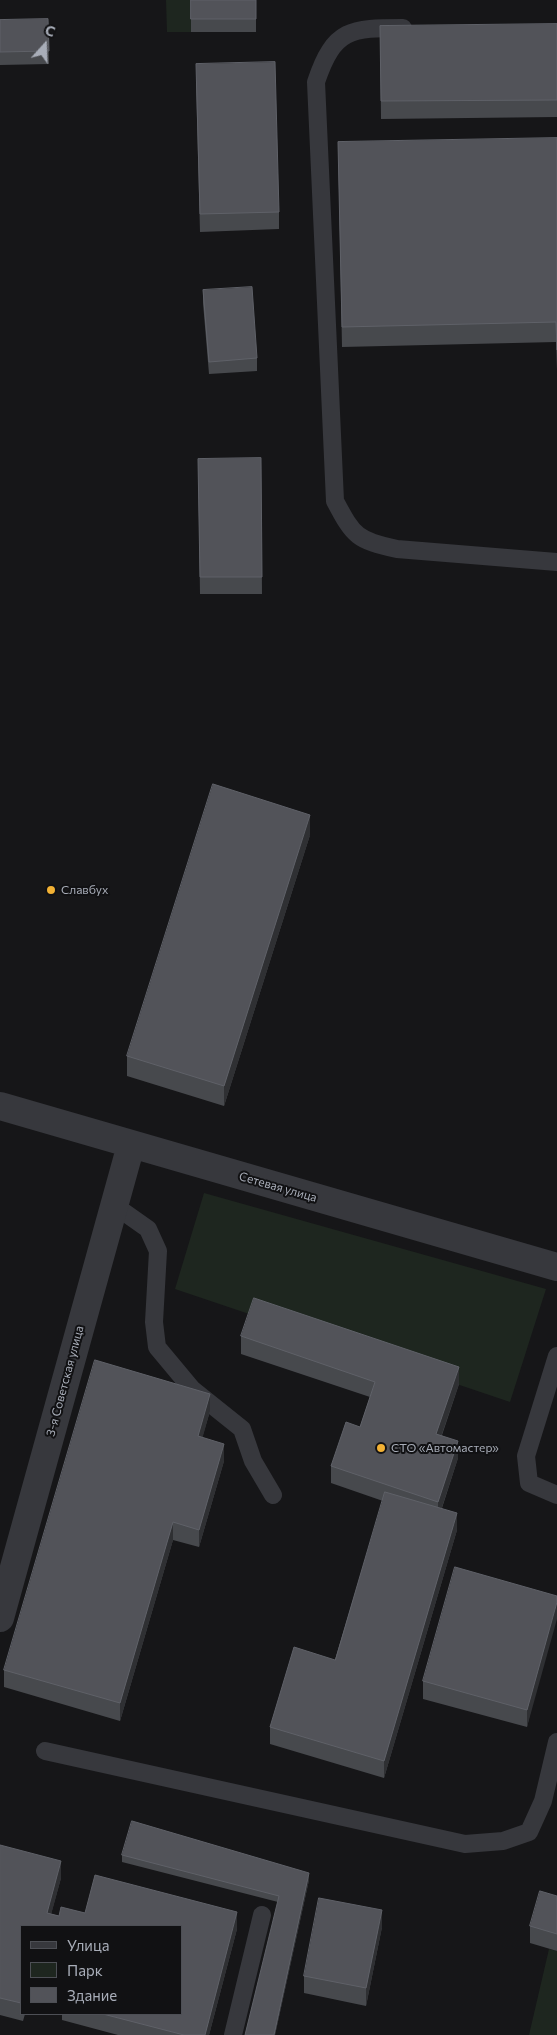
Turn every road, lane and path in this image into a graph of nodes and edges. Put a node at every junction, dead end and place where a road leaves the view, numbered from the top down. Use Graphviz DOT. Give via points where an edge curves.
graph roads {
  1 [pos="418,28"];
  2 [pos="557,562"];
  3 [pos="0,1106"];
  4 [pos="131,1145"];
  5 [pos="114,1205"];
  6 [pos="557,1268"];
  7 [pos="557,1356"];
  8 [pos="273,1495"];
  9 [pos="557,1495"];
  10 [pos="0,1618"];
  11 [pos="557,1742"];
  12 [pos="45,1751"];
  13 [pos="262,1915"];
  14 [pos="233,2035"];
  1 -- 2 [label="lane" via="356,30 338,39 324,59 316,82 336,501 348,526 360,538 374,544"];
  3 -- 4 [label="street, Сетевая улица"];
  4 -- 5 [label="street, 3-я Советская улица"];
  4 -- 6 [label="street, Сетевая улица"];
  5 -- 8 [label="lane" via="148,1229 158,1251 154,1322 157,1347 192,1389 242,1429 253,1461"];
  5 -- 10 [label="street, 3-я Советская улица"];
  7 -- 9 [label="lane" via="526,1456 529,1483"];
  11 -- 12 [label="lane" via="543,1801 529,1832 503,1842 465,1844"];
  13 -- 14 [label="lane"];
}
